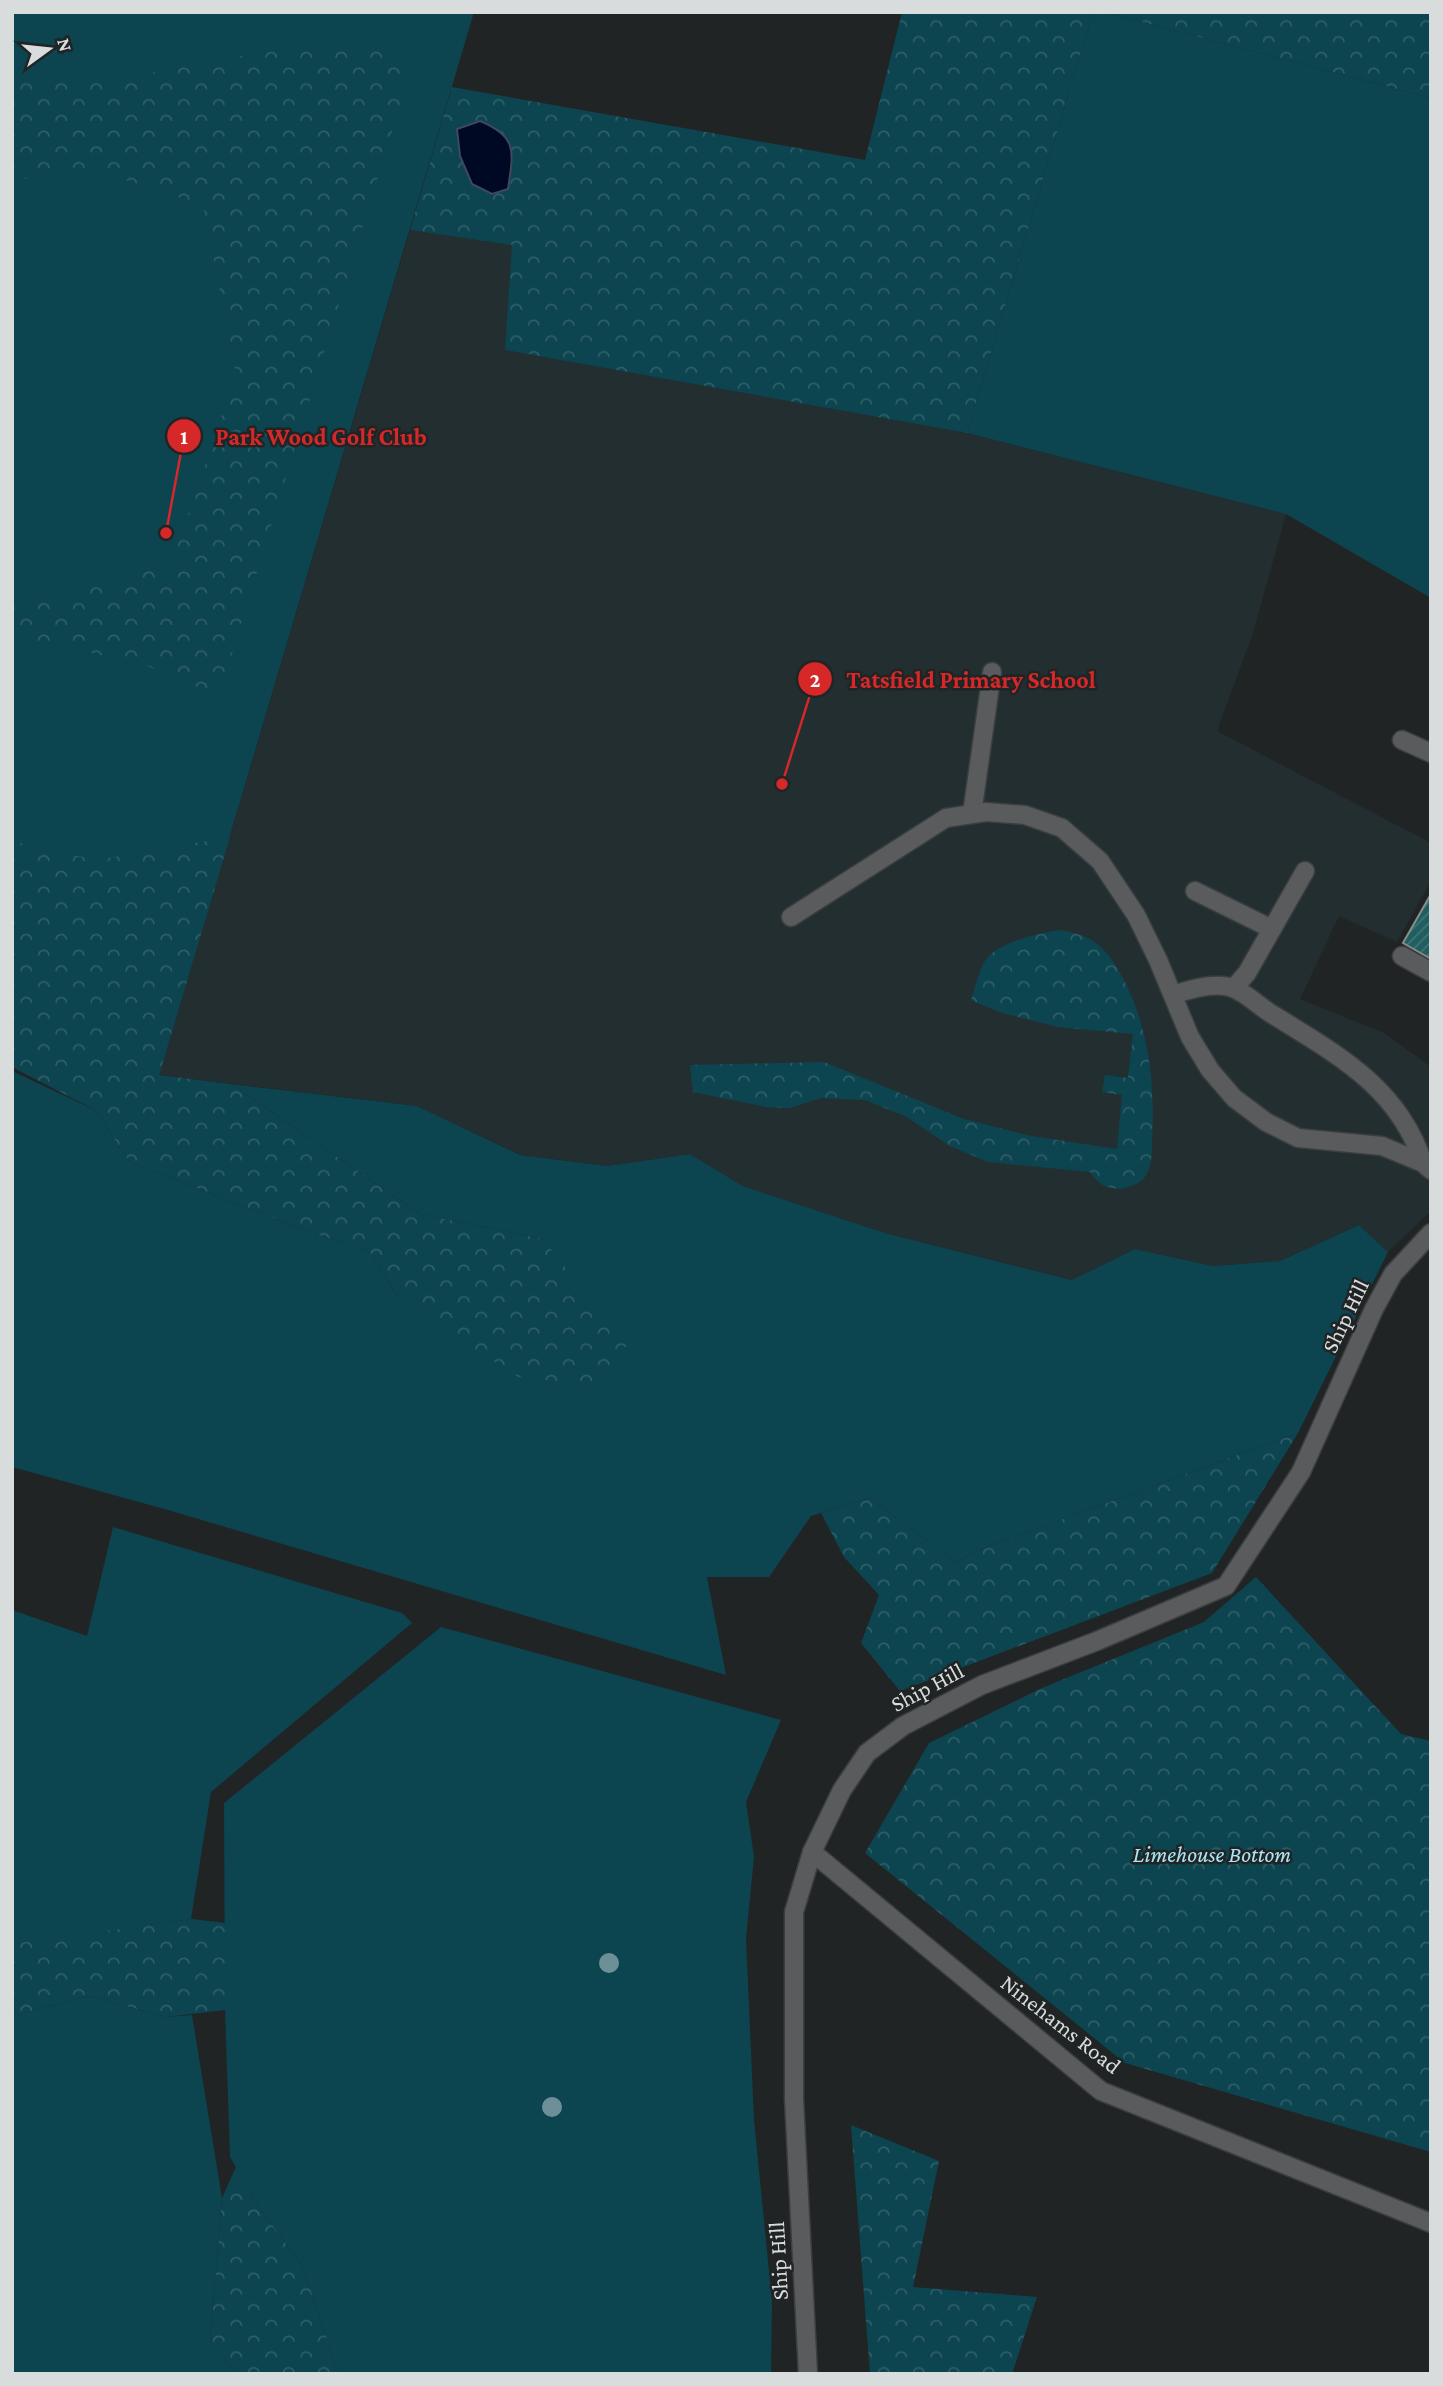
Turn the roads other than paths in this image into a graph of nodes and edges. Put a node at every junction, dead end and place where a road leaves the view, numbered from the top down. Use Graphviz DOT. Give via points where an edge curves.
graph roads {
  1 [pos="992,672"];
  2 [pos="1402,740"];
  3 [pos="1431,752"];
  4 [pos="972,814"];
  5 [pos="1305,871"];
  6 [pos="1195,891"];
  7 [pos="791,917"];
  8 [pos="1272,929"];
  9 [pos="1402,956"];
  10 [pos="1431,972"];
  11 [pos="1234,988"];
  12 [pos="1172,995"];
  13 [pos="1427,1167"];
  14 [pos="1431,1233"];
  15 [pos="812,1852"];
  16 [pos="1431,2223"];
  17 [pos="808,2374"];
  1 -- 4 [label="street"];
  2 -- 3 [label="street"];
  4 -- 7 [label="street" via="946,818"];
  4 -- 12 [label="street" via="1025,815 1062,828 1100,861 1136,915"];
  5 -- 8 [label="street"];
  6 -- 8 [label="street"];
  8 -- 11 [label="street"];
  9 -- 10 [label="street"];
  11 -- 12 [label="street" via="1200,986"];
  11 -- 13 [label="street" via="1346,1060 1380,1090 1416,1141"];
  12 -- 13 [label="street" via="1210,1070 1234,1098 1266,1122 1298,1138 1382,1146"];
  14 -- 15 [label="street, Ship Hill" via="1393,1274 1301,1472 1226,1586 982,1685 903,1727 867,1753 842,1790"];
  15 -- 16 [label="street, Ninehams Road" via="1101,2091"];
  15 -- 17 [label="street, Ship Hill" via="794,1912 794,2099"];
}
